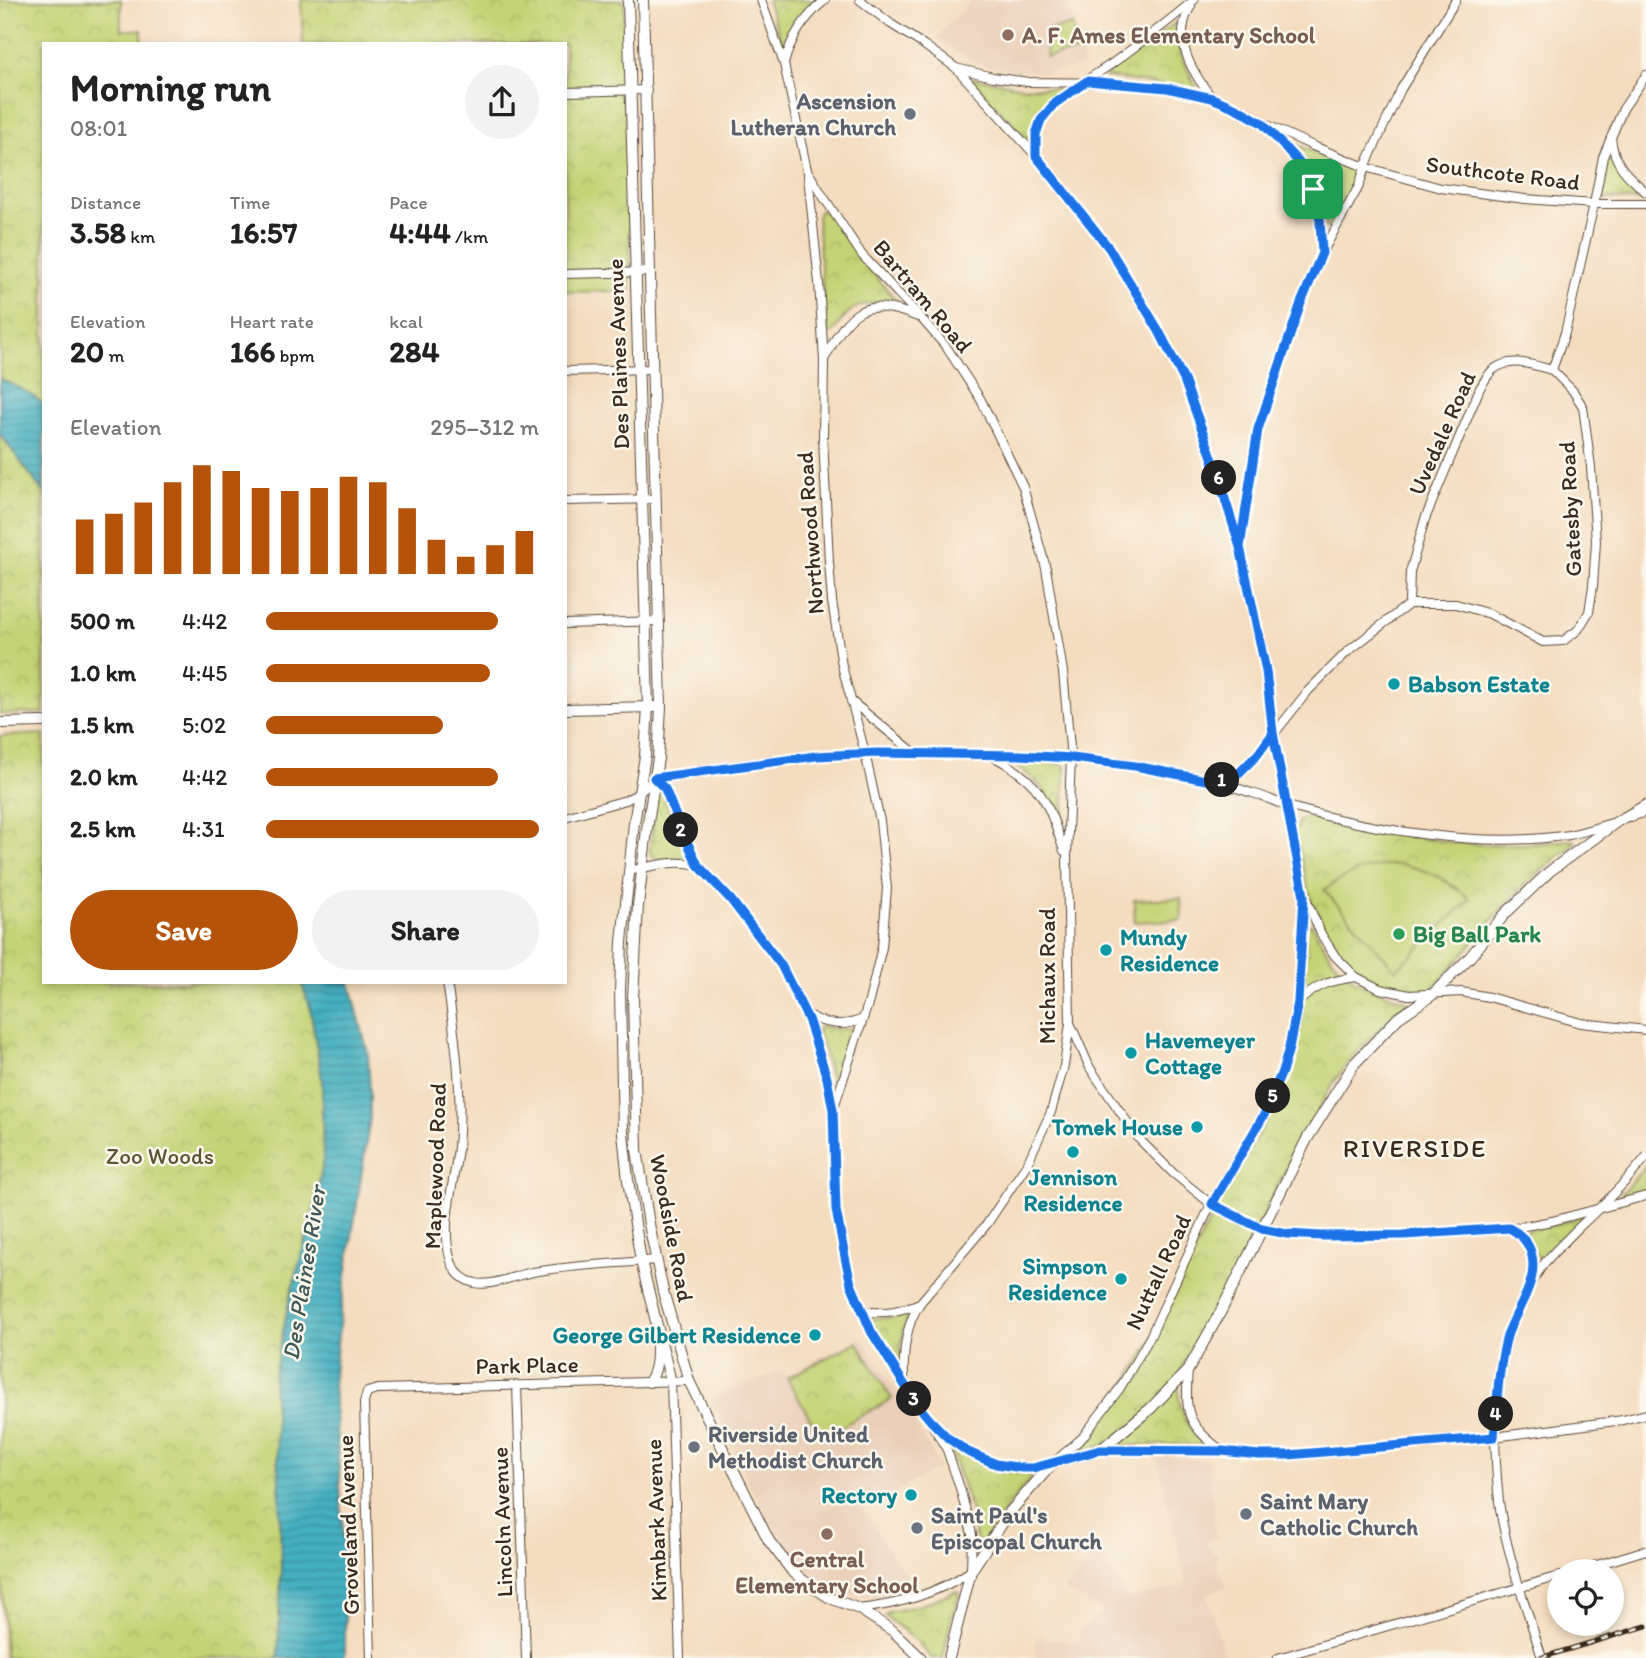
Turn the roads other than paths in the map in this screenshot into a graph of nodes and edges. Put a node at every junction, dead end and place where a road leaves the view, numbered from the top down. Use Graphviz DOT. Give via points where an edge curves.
graph roads {
  1 [pos="628,0"];
  2 [pos="643,0"];
  3 [pos="761,0"];
  4 [pos="825,0"];
  5 [pos="860,0"];
  6 [pos="1194,0"];
  7 [pos="1456,0"];
  8 [pos="784,64"];
  9 [pos="956,68"];
  10 [pos="1646,75"];
  11 [pos="1087,81"];
  12 [pos="647,90"];
  13 [pos="630,91"];
  14 [pos="567,92"];
  15 [pos="1212,98"];
  16 [pos="1262,123"];
  17 [pos="1611,137"];
  18 [pos="1036,156"];
  19 [pos="1365,167"];
  20 [pos="807,170"];
  21 [pos="1646,192"];
  22 [pos="1594,204"];
  23 [pos="1646,204"];
  24 [pos="1322,253"];
  25 [pos="635,272"];
  26 [pos="650,272"];
  27 [pos="567,274"];
  28 [pos="921,318"];
  29 [pos="824,361"];
  30 [pos="638,369"];
  31 [pos="652,369"];
  32 [pos="1552,370"];
  33 [pos="567,371"];
  34 [pos="642,499"];
  35 [pos="656,499"];
  36 [pos="567,501"];
  37 [pos="1240,547"];
  38 [pos="1409,604"];
  39 [pos="659,621"];
  40 [pos="645,622"];
  41 [pos="567,624"];
  42 [pos="851,701"];
  43 [pos="648,707"];
  44 [pos="661,707"];
  45 [pos="567,709"];
  46 [pos="42,722"];
  47 [pos="0,723"];
  48 [pos="1273,733"];
  49 [pos="865,753"];
  50 [pos="916,754"];
  51 [pos="990,755"];
  52 [pos="1072,758"];
  53 [pos="654,778"];
  54 [pos="1216,782"];
  55 [pos="639,793"];
  56 [pos="1646,805"];
  57 [pos="1287,806"];
  58 [pos="1646,812"];
  59 [pos="567,816"];
  60 [pos="1618,821"];
  61 [pos="1066,857"];
  62 [pos="698,865"];
  63 [pos="642,868"];
  64 [pos="629,871"];
  65 [pos="1304,896"];
  66 [pos="1356,977"];
  67 [pos="447,984"];
  68 [pos="1432,995"];
  69 [pos="1298,1002"];
  70 [pos="807,1014"];
  71 [pos="863,1019"];
  72 [pos="1070,1023"];
  73 [pos="1646,1030"];
  74 [pos="833,1110"];
  75 [pos="1646,1157"];
  76 [pos="1646,1196"];
  77 [pos="1212,1204"];
  78 [pos="1599,1209"];
  79 [pos="1509,1228"];
  80 [pos="1262,1229"];
  81 [pos="655,1260"];
  82 [pos="641,1261"];
  83 [pos="1533,1280"];
  84 [pos="920,1303"];
  85 [pos="861,1311"];
  86 [pos="657,1326"];
  87 [pos="1188,1370"];
  88 [pos="689,1381"];
  89 [pos="649,1382"];
  90 [pos="671,1382"];
  91 [pos="904,1382"];
  92 [pos="517,1385"];
  93 [pos="367,1392"];
  94 [pos="1646,1414"];
  95 [pos="930,1420"];
  96 [pos="1494,1437"];
  97 [pos="1100,1450"];
  98 [pos="1222,1451"];
  99 [pos="1053,1463"];
  100 [pos="1646,1550"];
  101 [pos="1617,1559"];
  102 [pos="971,1571"];
  103 [pos="1547,1580"];
  104 [pos="1521,1588"];
  105 [pos="859,1609"];
  106 [pos="371,1658"];
  107 [pos="526,1658"];
  108 [pos="680,1658"];
  109 [pos="922,1658"];
  110 [pos="949,1658"];
  111 [pos="1279,1658"];
  112 [pos="1542,1658"];
  1 -- 13 [label="street, Des Plaines Avenue"];
  2 -- 12 [label="street, Des Plaines Avenue"];
  3 -- 8 [label="street, Bartram Road"];
  4 -- 8 [label="street" via="794,35"];
  5 -- 9 [label="street"];
  6 -- 11 [label="street"];
  6 -- 15 [label="street" via="1186,16 1185,50 1196,77"];
  7 -- 19 [label="street" via="1401,89"];
  8 -- 20 [label="street, Bartram Road"];
  9 -- 11 [label="street, Southcote Road" via="1028,82"];
  9 -- 18 [label="street"];
  10 -- 17 [label="street"];
  11 -- 15 [label="street, Southcote Road" via="1167,88"];
  11 -- 18 [label="street" via="1044,115 1036,134"];
  12 -- 13 [label="street"];
  12 -- 26 [label="street, Des Plaines Avenue"];
  13 -- 14 [label="street"];
  13 -- 25 [label="street, Des Plaines Avenue"];
  15 -- 16 [label="street, Southcote Road"];
  16 -- 19 [label="street, Southcote Road"];
  16 -- 24 [label="street" via="1305,169 1320,220"];
  17 -- 21 [label="street" via="1617,161"];
  17 -- 22 [label="street"];
  18 -- 37 [label="street" via="1109,248 1159,331 1184,380"];
  19 -- 22 [label="street, Southcote Road" via="1441,188"];
  19 -- 24 [label="street"];
  20 -- 28 [label="street, Bartram Road" via="862,255"];
  20 -- 29 [label="street, Northwood Road"];
  22 -- 23 [label="street, Southcote Road"];
  22 -- 32 [label="street"];
  24 -- 37 [label="street" via="1258,429"];
  25 -- 26 [label="street"];
  25 -- 27 [label="street"];
  25 -- 30 [label="street, Des Plaines Avenue"];
  26 -- 31 [label="street, Des Plaines Avenue"];
  28 -- 29 [label="street, Northwood Road" via="887,307 860,311 845,323"];
  28 -- 52 [label="street, Bartram Road" via="981,400 1023,487 1055,610"];
  29 -- 42 [label="street, Northwood Road" via="832,601"];
  30 -- 31 [label="street"];
  30 -- 33 [label="street"];
  30 -- 34 [label="street, Des Plaines Avenue"];
  31 -- 35 [label="street, Des Plaines Avenue"];
  32 -- 38 [label="street, Uvedale Road" via="1505,363 1492,371 1480,388 1425,519 1410,572"];
  32 -- 38 [label="street, Gatesby Road" via="1583,407 1591,467 1596,542 1593,586 1589,612 1578,630 1563,641 1543,642 1490,614 1456,604"];
  34 -- 35 [label="street"];
  34 -- 36 [label="street"];
  34 -- 40 [label="street, Des Plaines Avenue"];
  35 -- 39 [label="street, Des Plaines Avenue"];
  37 -- 48 [label="street" via="1266,671"];
  38 -- 48 [label="street" via="1347,652"];
  39 -- 40 [label="street"];
  39 -- 44 [label="street, Des Plaines Avenue"];
  40 -- 41 [label="street"];
  40 -- 43 [label="street, Des Plaines Avenue"];
  42 -- 49 [label="street, Northwood Road"];
  42 -- 50 [label="street"];
  43 -- 44 [label="street"];
  43 -- 45 [label="street"];
  43 -- 55 [label="street, Woodside Road"];
  44 -- 53 [label="street, Woodside Road"];
  46 -- 47 [label="street"];
  48 -- 54 [label="street" via="1239,773"];
  48 -- 57 [label="street"];
  49 -- 50 [label="street"];
  49 -- 53 [label="street"];
  49 -- 71 [label="street, Northwood Road" via="880,821 887,888 882,947"];
  50 -- 51 [label="street"];
  51 -- 52 [label="street"];
  51 -- 61 [label="street, Michaux Road" via="1040,792"];
  52 -- 54 [label="street"];
  52 -- 61 [label="street, Michaux Road"];
  53 -- 55 [label="street"];
  53 -- 62 [label="street" via="665,789"];
  53 -- 63 [label="street, Woodside Road"];
  54 -- 57 [label="street"];
  55 -- 59 [label="street"];
  55 -- 64 [label="street, Woodside Road"];
  56 -- 60 [label="street"];
  57 -- 60 [label="street" via="1420,833 1476,839 1572,834"];
  57 -- 65 [label="street, Nuttall Road"];
  58 -- 60 [label="street"];
  60 -- 68 [label="street" via="1550,870"];
  61 -- 72 [label="street, Michaux Road"];
  62 -- 63 [label="street" via="676,862"];
  62 -- 70 [label="street" via="781,965"];
  63 -- 64 [label="street"];
  63 -- 81 [label="street, Woodside Road" via="634,965 634,1063 637,1150"];
  64 -- 82 [label="street, Woodside Road" via="620,991 623,1133"];
  65 -- 66 [label="street, Nuttall Road" via="1335,956"];
  65 -- 69 [label="street, Nuttall Road"];
  66 -- 68 [label="street, Nuttall Road" via="1392,992"];
  66 -- 69 [label="street" via="1331,981"];
  67 -- 82 [label="street, Maplewood Road" via="458,1092 447,1237 458,1275 482,1284 533,1272"];
  68 -- 73 [label="street, Nuttall Road" via="1461,992 1581,1023"];
  68 -- 80 [label="street" via="1398,1018 1354,1064 1307,1139"];
  69 -- 77 [label="street, Nuttall Road" via="1274,1094"];
  70 -- 71 [label="street" via="832,1024"];
  70 -- 74 [label="street"];
  71 -- 74 [label="street, Northwood Road"];
  72 -- 77 [label="street" via="1090,1068 1139,1139"];
  72 -- 84 [label="street, Michaux Road" via="1051,1112 1027,1164 987,1224"];
  74 -- 85 [label="street" via="836,1210"];
  75 -- 78 [label="street"];
  76 -- 78 [label="street"];
  77 -- 80 [label="street"];
  77 -- 99 [label="street, Nuttall Road" via="1150,1338 1120,1388 1082,1438"];
  78 -- 79 [label="street"];
  78 -- 83 [label="street" via="1553,1252"];
  79 -- 80 [label="street" via="1321,1236"];
  79 -- 83 [label="street" via="1520,1234 1532,1253"];
  80 -- 87 [label="street"];
  81 -- 82 [label="street, Maplewood Road"];
  81 -- 88 [label="street, Woodside Road"];
  82 -- 86 [label="street, Woodside Road"];
  83 -- 96 [label="street" via="1515,1315 1503,1354"];
  84 -- 85 [label="street" via="888,1313"];
  84 -- 91 [label="street, Michaux Road" via="907,1337"];
  85 -- 91 [label="street"];
  86 -- 89 [label="street" via="657,1363"];
  86 -- 90 [label="street, Woodside Road"];
  87 -- 97 [label="street"];
  87 -- 98 [label="street" via="1186,1398 1191,1420"];
  88 -- 90 [label="street, Park Place"];
  88 -- 105 [label="street, Woodside Road" via="769,1541 804,1581"];
  89 -- 90 [label="street, Park Place"];
  89 -- 92 [label="street, Park Place"];
  90 -- 108 [label="street, Kimbark Avenue"];
  91 -- 95 [label="street"];
  92 -- 93 [label="street, Park Place"];
  92 -- 107 [label="street, Lincoln Avenue"];
  93 -- 106 [label="street, Groveland Avenue"];
  94 -- 96 [label="street"];
  95 -- 99 [label="street" via="958,1445 989,1462 1022,1468"];
  95 -- 102 [label="street" via="960,1488 972,1534"];
  96 -- 98 [label="street" via="1289,1455"];
  96 -- 104 [label="street" via="1500,1508"];
  97 -- 98 [label="street"];
  97 -- 99 [label="street"];
  99 -- 102 [label="street" via="1009,1513"];
  100 -- 101 [label="street"];
  102 -- 105 [label="street" via="922,1596"];
  102 -- 110 [label="street"];
  103 -- 104 [label="street"];
  104 -- 111 [label="street"];
  104 -- 112 [label="street"];
  105 -- 109 [label="street, Woodside Road" via="893,1631"];
}
